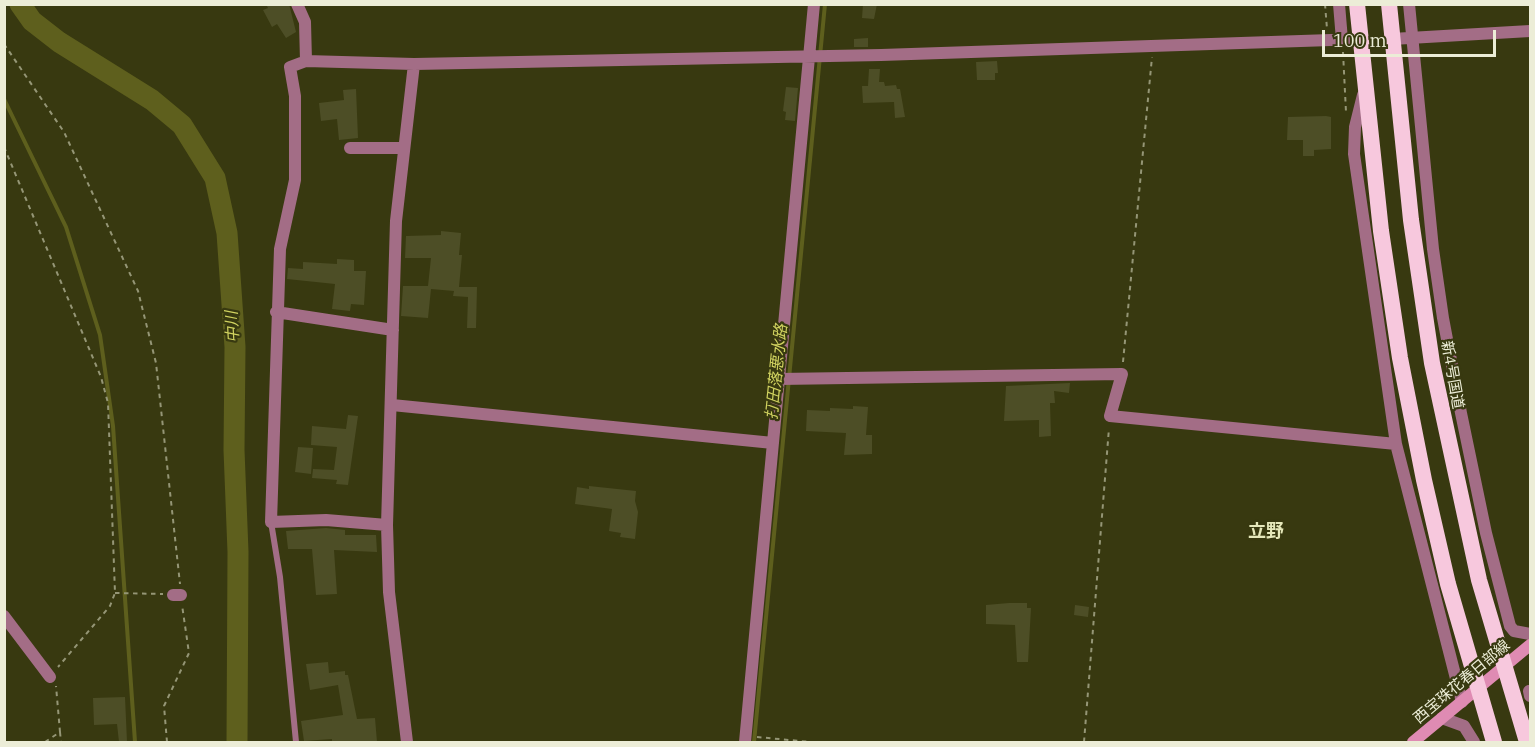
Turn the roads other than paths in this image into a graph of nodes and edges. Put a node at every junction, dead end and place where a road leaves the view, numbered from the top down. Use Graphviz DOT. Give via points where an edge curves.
graph roads {
  1 [pos="297,4"];
  2 [pos="814,4"];
  3 [pos="1339,4"];
  4 [pos="1357,4"];
  5 [pos="1389,4"];
  6 [pos="1408,4"];
  7 [pos="1530,31"];
  8 [pos="1361,39"];
  9 [pos="1392,39"];
  10 [pos="1412,39"];
  11 [pos="1342,40"];
  12 [pos="810,56"];
  13 [pos="306,61"];
  14 [pos="414,64"];
  15 [pos="1366,87"];
  16 [pos="350,148"];
  17 [pos="404,148"];
  18 [pos="276,312"];
  19 [pos="393,330"];
  20 [pos="779,379"];
  21 [pos="392,405"];
  22 [pos="773,443"];
  23 [pos="1396,444"];
  24 [pos="271,522"];
  25 [pos="387,525"];
  26 [pos="4,616"];
  27 [pos="1461,628"];
  28 [pos="1443,629"];
  29 [pos="1530,634"];
  30 [pos="1530,645"];
  31 [pos="1503,667"];
  32 [pos="50,677"];
  33 [pos="1478,689"];
  34 [pos="1462,702"];
  35 [pos="1442,718"];
  36 [pos="1527,732"];
  37 [pos="745,740"];
  38 [pos="296,742"];
  39 [pos="407,742"];
  40 [pos="1413,742"];
  41 [pos="1474,742"];
  42 [pos="1494,742"];
  1 -- 13 [label="street" via="305,21"];
  2 -- 12 [label="street"];
  3 -- 11 [label="street"];
  4 -- 8 [label="highway"];
  5 -- 9 [label="highway, 新4号国道"];
  6 -- 10 [label="street"];
  7 -- 10 [label="street"];
  8 -- 11 [label="street"];
  8 -- 15 [label="highway"];
  9 -- 10 [label="street"];
  9 -- 31 [label="highway, 新4号国道" via="1411,220 1430,351 1454,474"];
  10 -- 29 [label="street" via="1433,249 1461,413 1510,626 1514,631"];
  11 -- 12 [label="street"];
  12 -- 14 [label="street"];
  12 -- 20 [label="street"];
  13 -- 14 [label="street"];
  13 -- 18 [label="street" via="290,67 295,96 295,180 280,249"];
  14 -- 17 [label="street"];
  15 -- 23 [label="street" via="1355,127 1354,154"];
  15 -- 27 [label="highway" via="1381,231 1401,358 1424,480"];
  16 -- 17 [label="street"];
  17 -- 19 [label="street" via="396,221"];
  18 -- 19 [label="street"];
  18 -- 24 [label="street"];
  19 -- 21 [label="street"];
  20 -- 22 [label="street"];
  20 -- 23 [label="street" via="1122,374 1110,416"];
  21 -- 22 [label="street"];
  21 -- 25 [label="street"];
  22 -- 37 [label="street"];
  23 -- 28 [label="street"];
  24 -- 25 [label="street" via="326,520"];
  24 -- 38 [label="lane"];
  25 -- 39 [label="street" via="389,592"];
  26 -- 32 [label="street"];
  27 -- 28 [label="street"];
  27 -- 33 [label="highway"];
  28 -- 34 [label="street"];
  30 -- 31 [label="main road, 西宝珠花春日部線"];
  31 -- 33 [label="main road, 西宝珠花春日部線"];
  31 -- 36 [label="highway, 新4号国道"];
  33 -- 34 [label="main road, 西宝珠花春日部線"];
  33 -- 42 [label="highway"];
  34 -- 35 [label="main road, 西宝珠花春日部線"];
  35 -- 40 [label="main road, 西宝珠花春日部線"];
  35 -- 41 [label="street" via="1464,726"];
}
